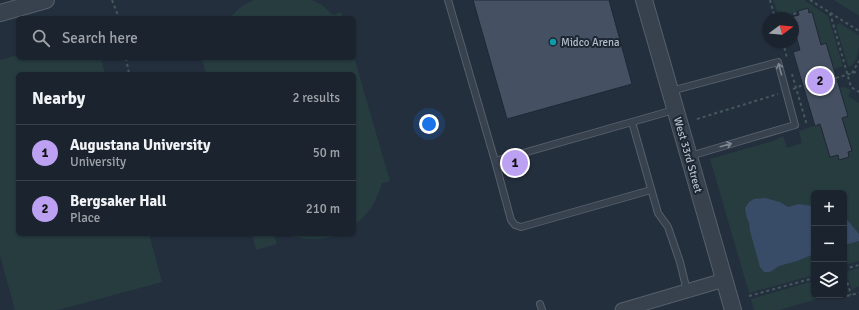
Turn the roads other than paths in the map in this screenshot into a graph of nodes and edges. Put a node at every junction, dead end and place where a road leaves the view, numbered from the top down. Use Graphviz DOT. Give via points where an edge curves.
graph roads {
  1 [pos="46,0"];
  2 [pos="448,0"];
  3 [pos="644,0"];
  4 [pos="0,13"];
  5 [pos="670,91"];
  6 [pos="676,110"];
  7 [pos="632,122"];
  8 [pos="689,156"];
  9 [pos="494,161"];
  10 [pos="652,190"];
  11 [pos="724,280"];
  12 [pos="687,291"];
  13 [pos="622,310"];
  14 [pos="733,310"];
  1 -- 4 [label="street"];
  2 -- 9 [label="lane"];
  3 -- 5 [label="street, West 33rd Street"];
  5 -- 6 [label="street, West 33rd Street"];
  8 -- 5 [label="lane, one-way" via="795,125 778,62"];
  6 -- 7 [label="lane"];
  6 -- 8 [label="street, West 33rd Street"];
  7 -- 9 [label="lane"];
  7 -- 10 [label="lane"];
  8 -- 11 [label="street, West 33rd Street"];
  9 -- 10 [label="lane" via="511,220 521,227"];
  10 -- 12 [label="lane" via="658,214 668,227"];
  11 -- 12 [label="street"];
  11 -- 14 [label="street, West 33rd Street"];
  12 -- 13 [label="street"];
}
